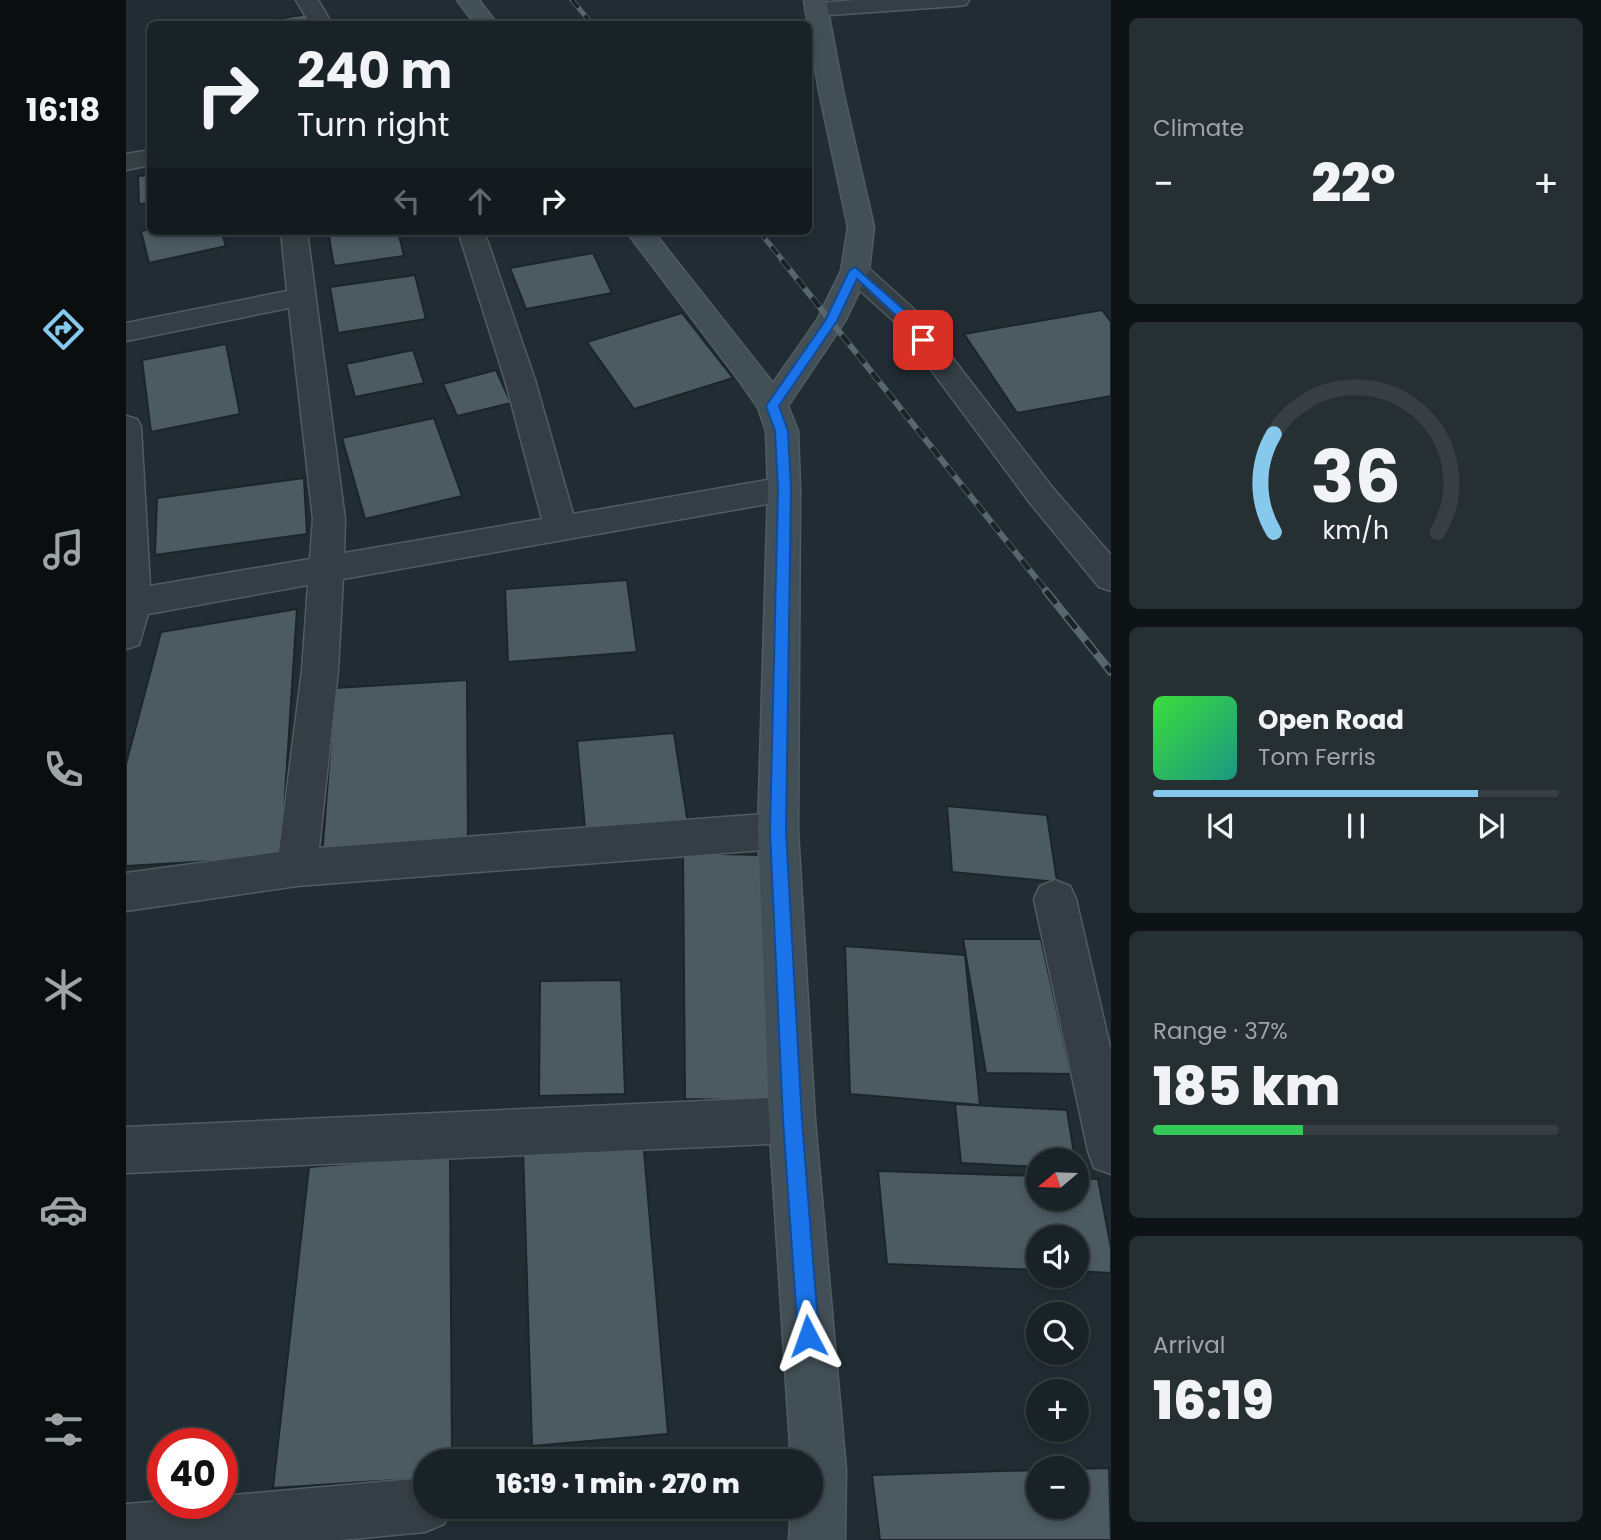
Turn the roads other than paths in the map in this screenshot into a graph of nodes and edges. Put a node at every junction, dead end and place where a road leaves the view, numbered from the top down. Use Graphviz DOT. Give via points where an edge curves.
graph roads {
  1 [pos="307,0"];
  2 [pos="468,0"];
  3 [pos="958,0"];
  4 [pos="816,5"];
  5 [pos="319,21"];
  6 [pos="484,21"];
  7 [pos="147,159"];
  8 [pos="126,162"];
  9 [pos="294,235"];
  10 [pos="472,235"];
  11 [pos="642,235"];
  12 [pos="855,271"];
  13 [pos="302,297"];
  14 [pos="126,332"];
  15 [pos="773,406"];
  16 [pos="126,427"];
  17 [pos="784,489"];
  18 [pos="561,528"];
  19 [pos="326,569"];
  20 [pos="1111,578"];
  21 [pos="130,603"];
  22 [pos="126,635"];
  23 [pos="778,831"];
  24 [pos="297,868"];
  25 [pos="126,892"];
  26 [pos="1055,899"];
  27 [pos="792,1120"];
  28 [pos="126,1150"];
  29 [pos="1111,1151"];
  30 [pos="814,1449"];
  31 [pos="413,1506"];
  32 [pos="816,1519"];
  33 [pos="126,1532"];
  34 [pos="817,1540"];
  1 -- 5 [label="street"];
  2 -- 6 [label="street"];
  3 -- 4 [label="street"];
  4 -- 12 [label="street" via="861,227"];
  7 -- 8 [label="street"];
  9 -- 13 [label="street"];
  10 -- 18 [label="street" via="520,380"];
  11 -- 15 [label="street"];
  12 -- 15 [label="street" via="831,321"];
  12 -- 20 [label="street" via="906,318 1041,495"];
  13 -- 14 [label="street"];
  13 -- 19 [label="street" via="329,519"];
  15 -- 17 [label="street" via="782,431"];
  16 -- 21 [label="street"];
  17 -- 18 [label="street"];
  17 -- 23 [label="street"];
  18 -- 19 [label="street"];
  19 -- 21 [label="street"];
  19 -- 24 [label="street" via="320,670"];
  21 -- 22 [label="street"];
  23 -- 24 [label="street"];
  23 -- 27 [label="street"];
  24 -- 25 [label="street"];
  26 -- 29 [label="street"];
  27 -- 28 [label="street"];
  27 -- 30 [label="street"];
  31 -- 33 [label="street"];
  32 -- 34 [label="street"];
}
